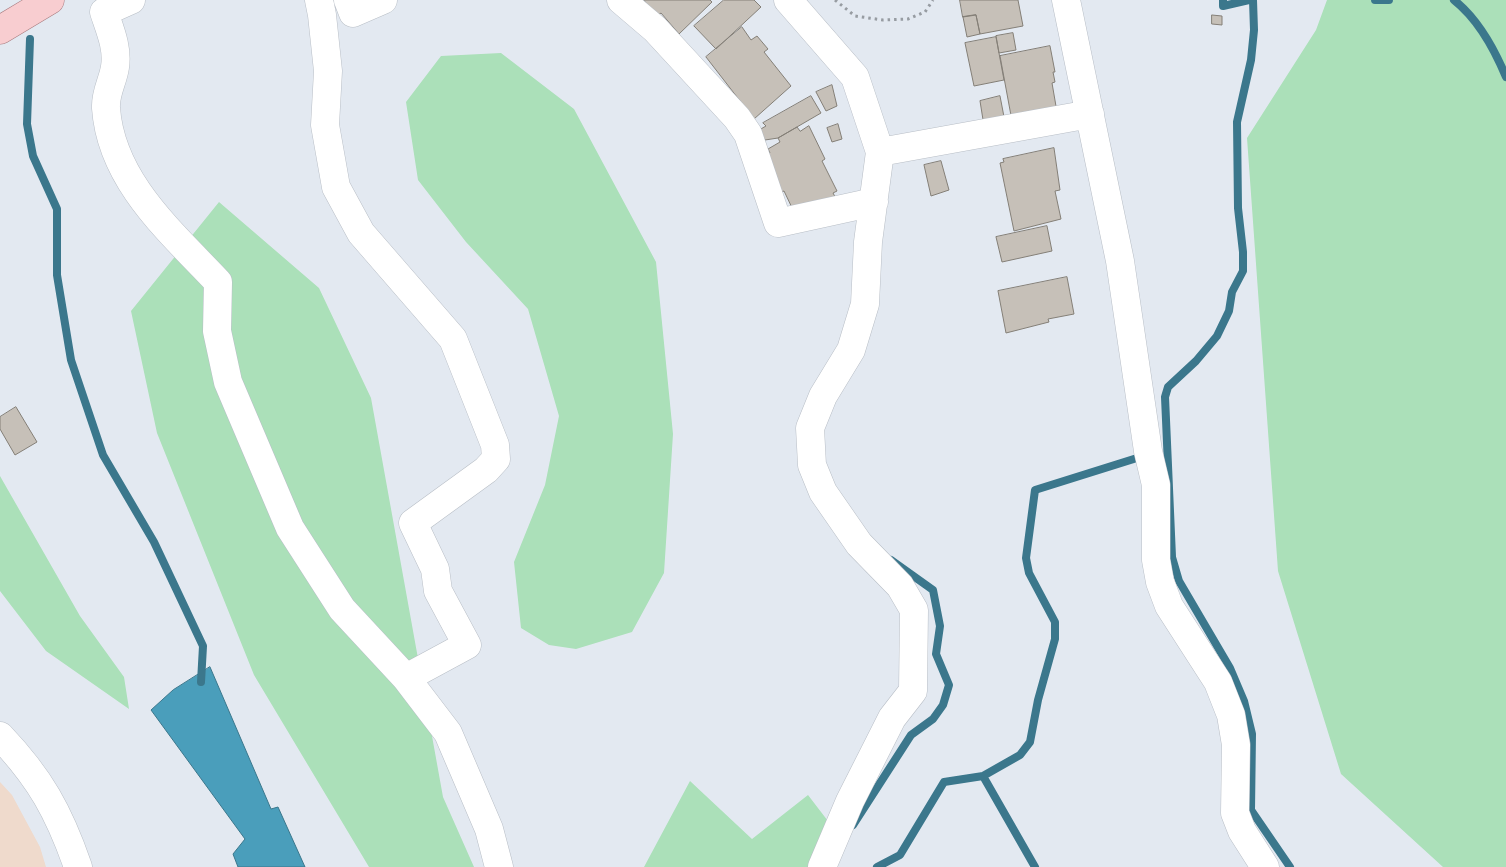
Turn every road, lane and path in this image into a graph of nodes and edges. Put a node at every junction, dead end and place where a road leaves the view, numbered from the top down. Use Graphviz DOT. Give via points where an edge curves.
graph roads {
  1 [pos="50,0"];
  2 [pos="131,0"];
  3 [pos="319,0"];
  4 [pos="348,0"];
  5 [pos="383,0"];
  6 [pos="621,0"];
  7 [pos="788,0"];
  8 [pos="835,0"];
  9 [pos="933,0"];
  10 [pos="1066,0"];
  11 [pos="0,30"];
  12 [pos="1090,114"];
  13 [pos="880,152"];
  14 [pos="874,202"];
  15 [pos="406,678"];
  16 [pos="0,736"];
  17 [pos="78,867"];
  18 [pos="499,867"];
  19 [pos="822,867"];
  20 [pos="1265,867"];
  1 -- 11 [label="main road"];
  2 -- 15 [label="street" via="104,12 116,53 106,108 116,154 143,203 218,282 217,331 228,382 290,528 342,609"];
  3 -- 15 [label="street" via="328,71 325,125 336,187 361,233 453,339 495,445 496,459 486,470 413,523 435,569 438,591 467,645"];
  4 -- 5 [label="street" via="353,12"];
  6 -- 14 [label="street" via="656,29 737,118 748,134 778,223"];
  7 -- 13 [label="street" via="855,77"];
  8 -- 9 [label="path" via="855,16 884,20 908,19 925,12"];
  10 -- 12 [label="street"];
  12 -- 13 [label="street"];
  12 -- 20 [label="street" via="1120,261 1147,445 1156,485 1156,560 1160,582 1169,606 1218,682 1231,715 1236,745 1235,812 1242,831"];
  13 -- 14 [label="street"];
  14 -- 19 [label="street" via="864,304 851,350 823,396 810,428 812,465 824,492 858,544 900,586 914,610 914,691 892,718 850,801"];
  15 -- 18 [label="street" via="448,733 489,829"];
  16 -- 17 [label="street" via="36,776 55,808"];
}
